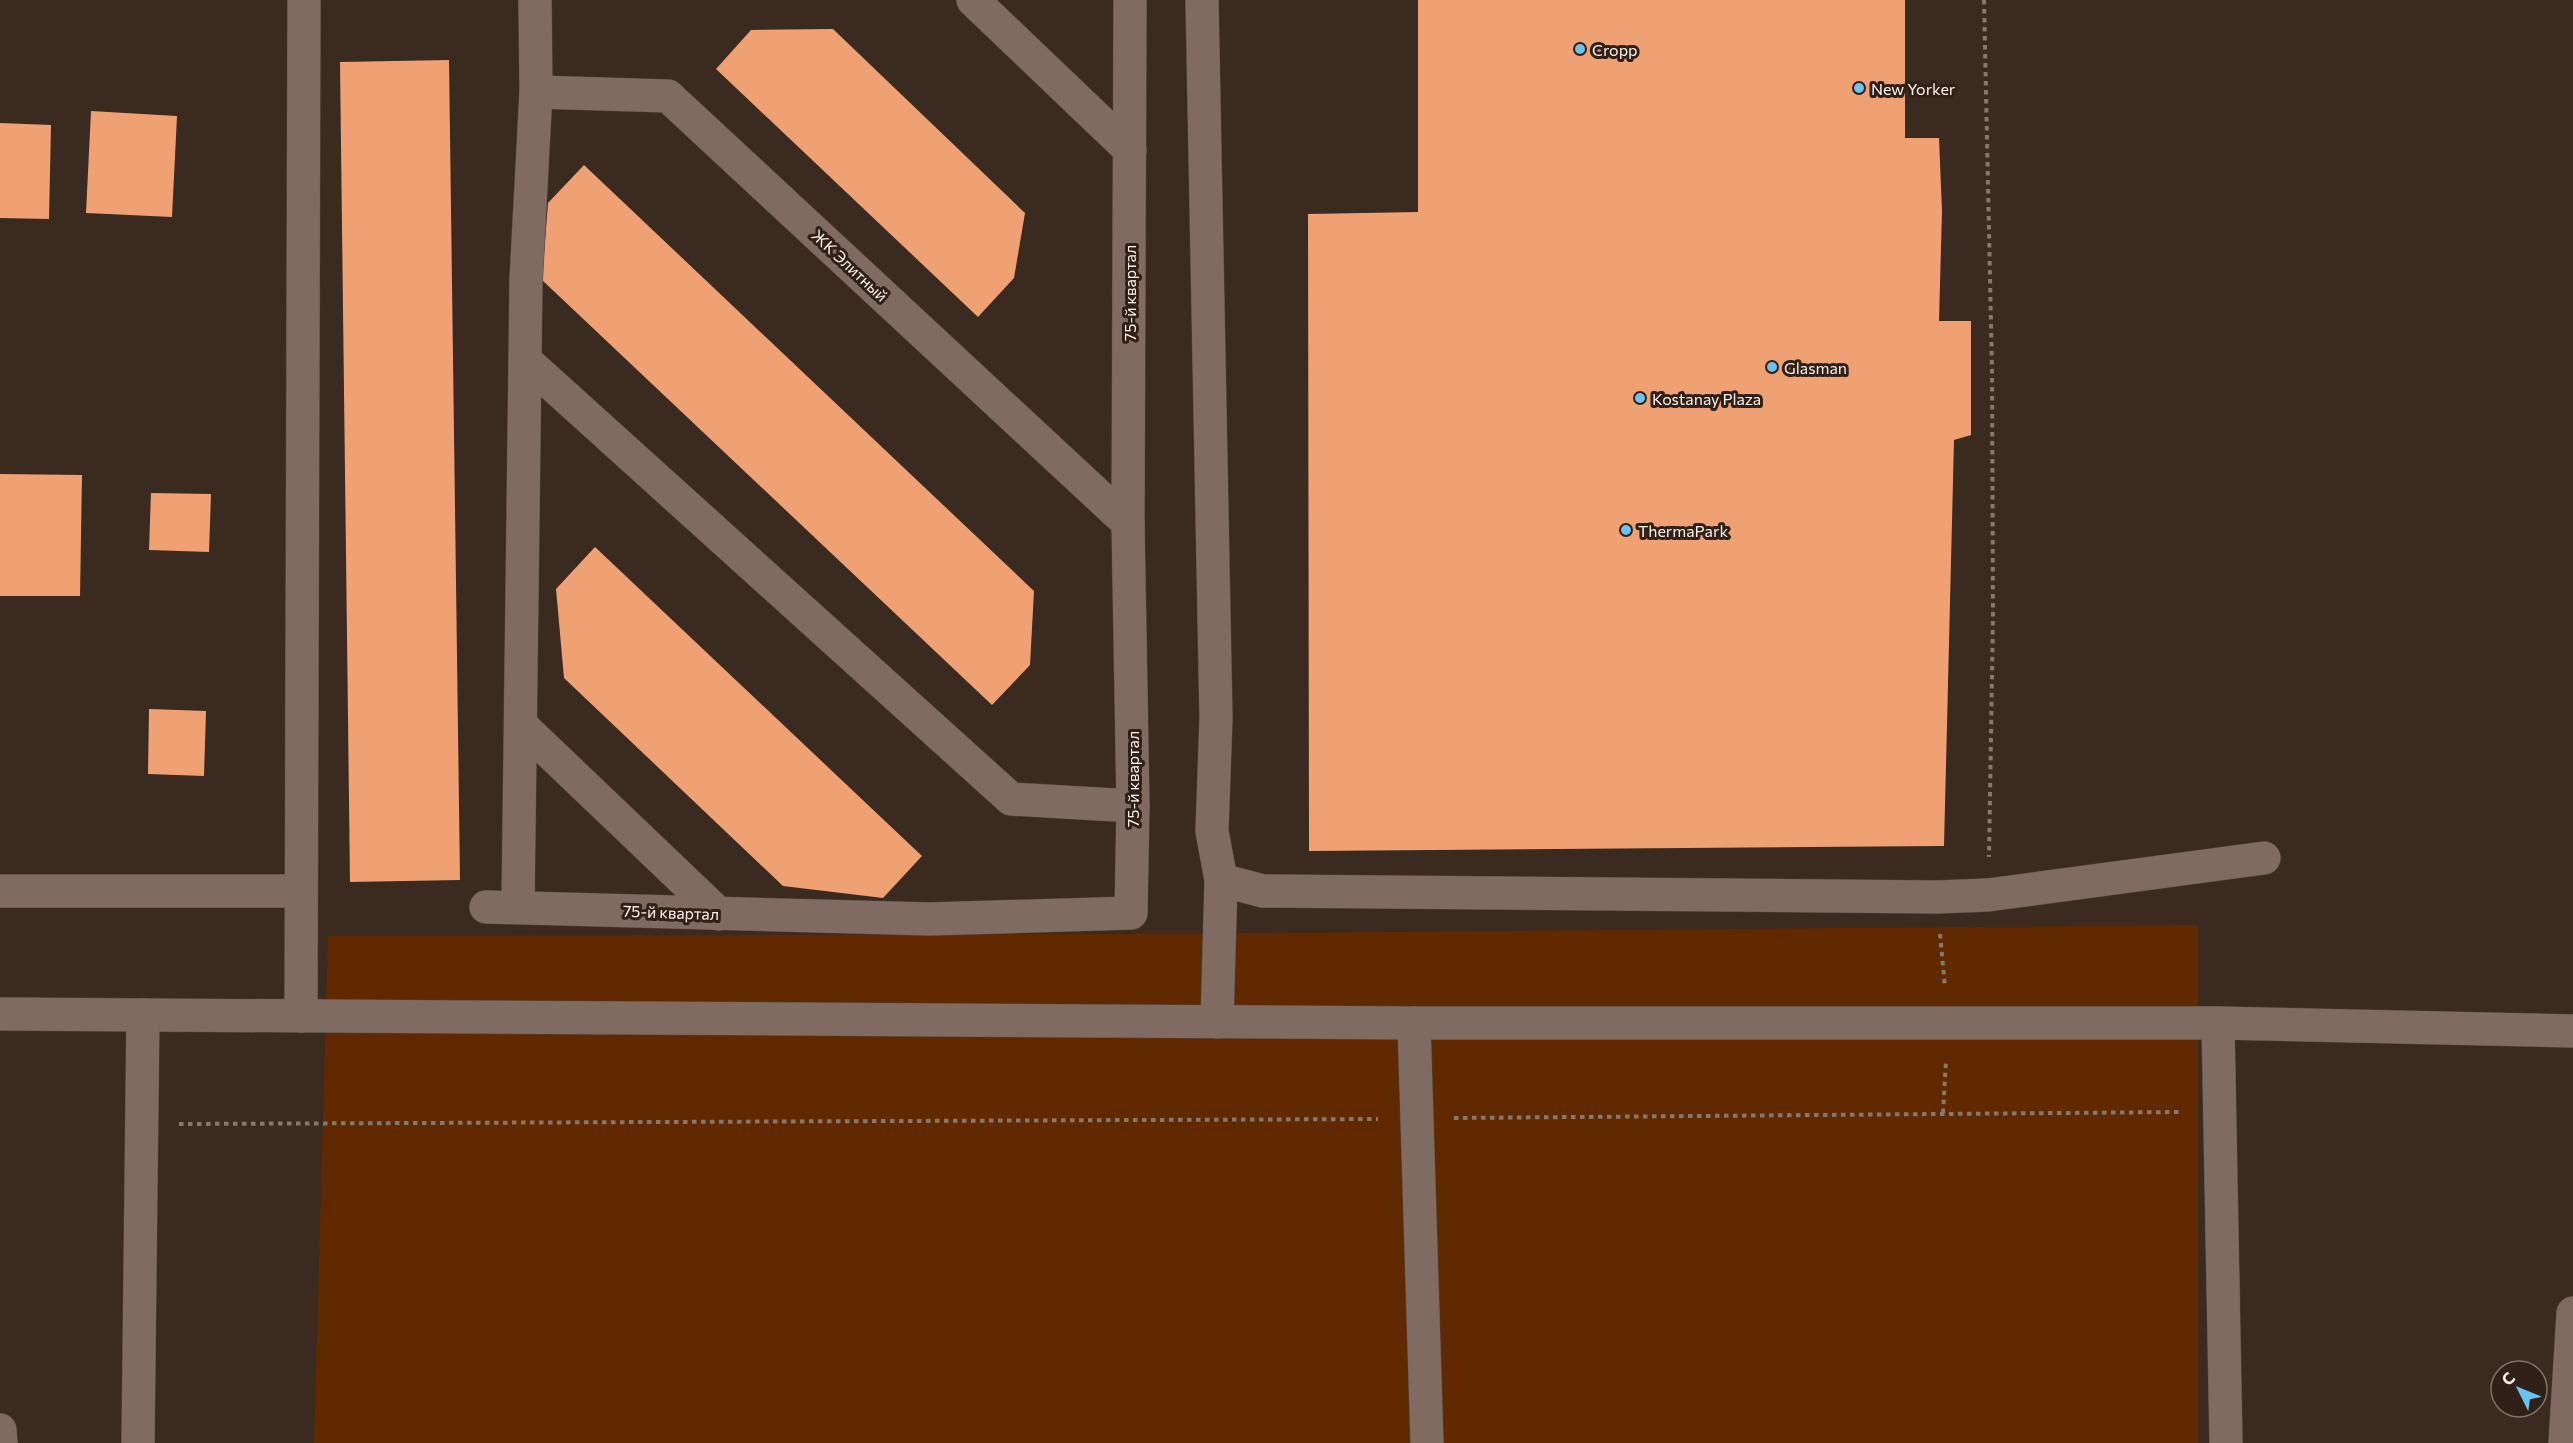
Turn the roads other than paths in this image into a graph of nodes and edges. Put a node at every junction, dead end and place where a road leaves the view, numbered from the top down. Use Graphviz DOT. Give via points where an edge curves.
graph roads {
  1 [pos="304,0"];
  2 [pos="535,0"];
  3 [pos="973,0"];
  4 [pos="1130,0"];
  5 [pos="1202,0"];
  6 [pos="536,92"];
  7 [pos="1130,150"];
  8 [pos="526,361"];
  9 [pos="1128,523"];
  10 [pos="522,726"];
  11 [pos="1133,806"];
  12 [pos="2264,858"];
  13 [pos="1221,880"];
  14 [pos="0,891"];
  15 [pos="301,891"];
  16 [pos="720,914"];
  17 [pos="0,1014"];
  18 [pos="143,1015"];
  19 [pos="301,1016"];
  20 [pos="1217,1022"];
  21 [pos="1414,1023"];
  22 [pos="2218,1023"];
  23 [pos="2573,1031"];
  24 [pos="2573,1313"];
  25 [pos="2568,1429"];
  26 [pos="0,1430"];
  27 [pos="1,1443"];
  28 [pos="138,1443"];
  29 [pos="1427,1443"];
  30 [pos="2226,1443"];
  1 -- 15 [label="street"];
  2 -- 6 [label="street"];
  3 -- 7 [label="street"];
  4 -- 7 [label="street, 75-й квартал"];
  5 -- 13 [label="street" via="1216,718 1212,831"];
  6 -- 8 [label="street" via="526,280"];
  6 -- 9 [label="street, ЖК Элитный" via="668,96"];
  7 -- 9 [label="street, 75-й квартал"];
  8 -- 10 [label="street"];
  8 -- 11 [label="street" via="1011,800"];
  9 -- 11 [label="street, 75-й квартал"];
  10 -- 16 [label="street"];
  10 -- 16 [label="street, 75-й квартал" via="502,906"];
  11 -- 16 [label="street, 75-й квартал" via="1131,913 930,919"];
  12 -- 13 [label="street" via="1989,895 1937,897 1263,891"];
  13 -- 20 [label="street"];
  14 -- 15 [label="street"];
  15 -- 19 [label="street"];
  17 -- 18 [label="street"];
  18 -- 19 [label="street"];
  18 -- 28 [label="street"];
  19 -- 20 [label="street"];
  20 -- 21 [label="street"];
  21 -- 22 [label="street"];
  21 -- 29 [label="street"];
  22 -- 23 [label="street"];
  22 -- 30 [label="street"];
  24 -- 25 [label="street"];
  26 -- 27 [label="street"];
}
